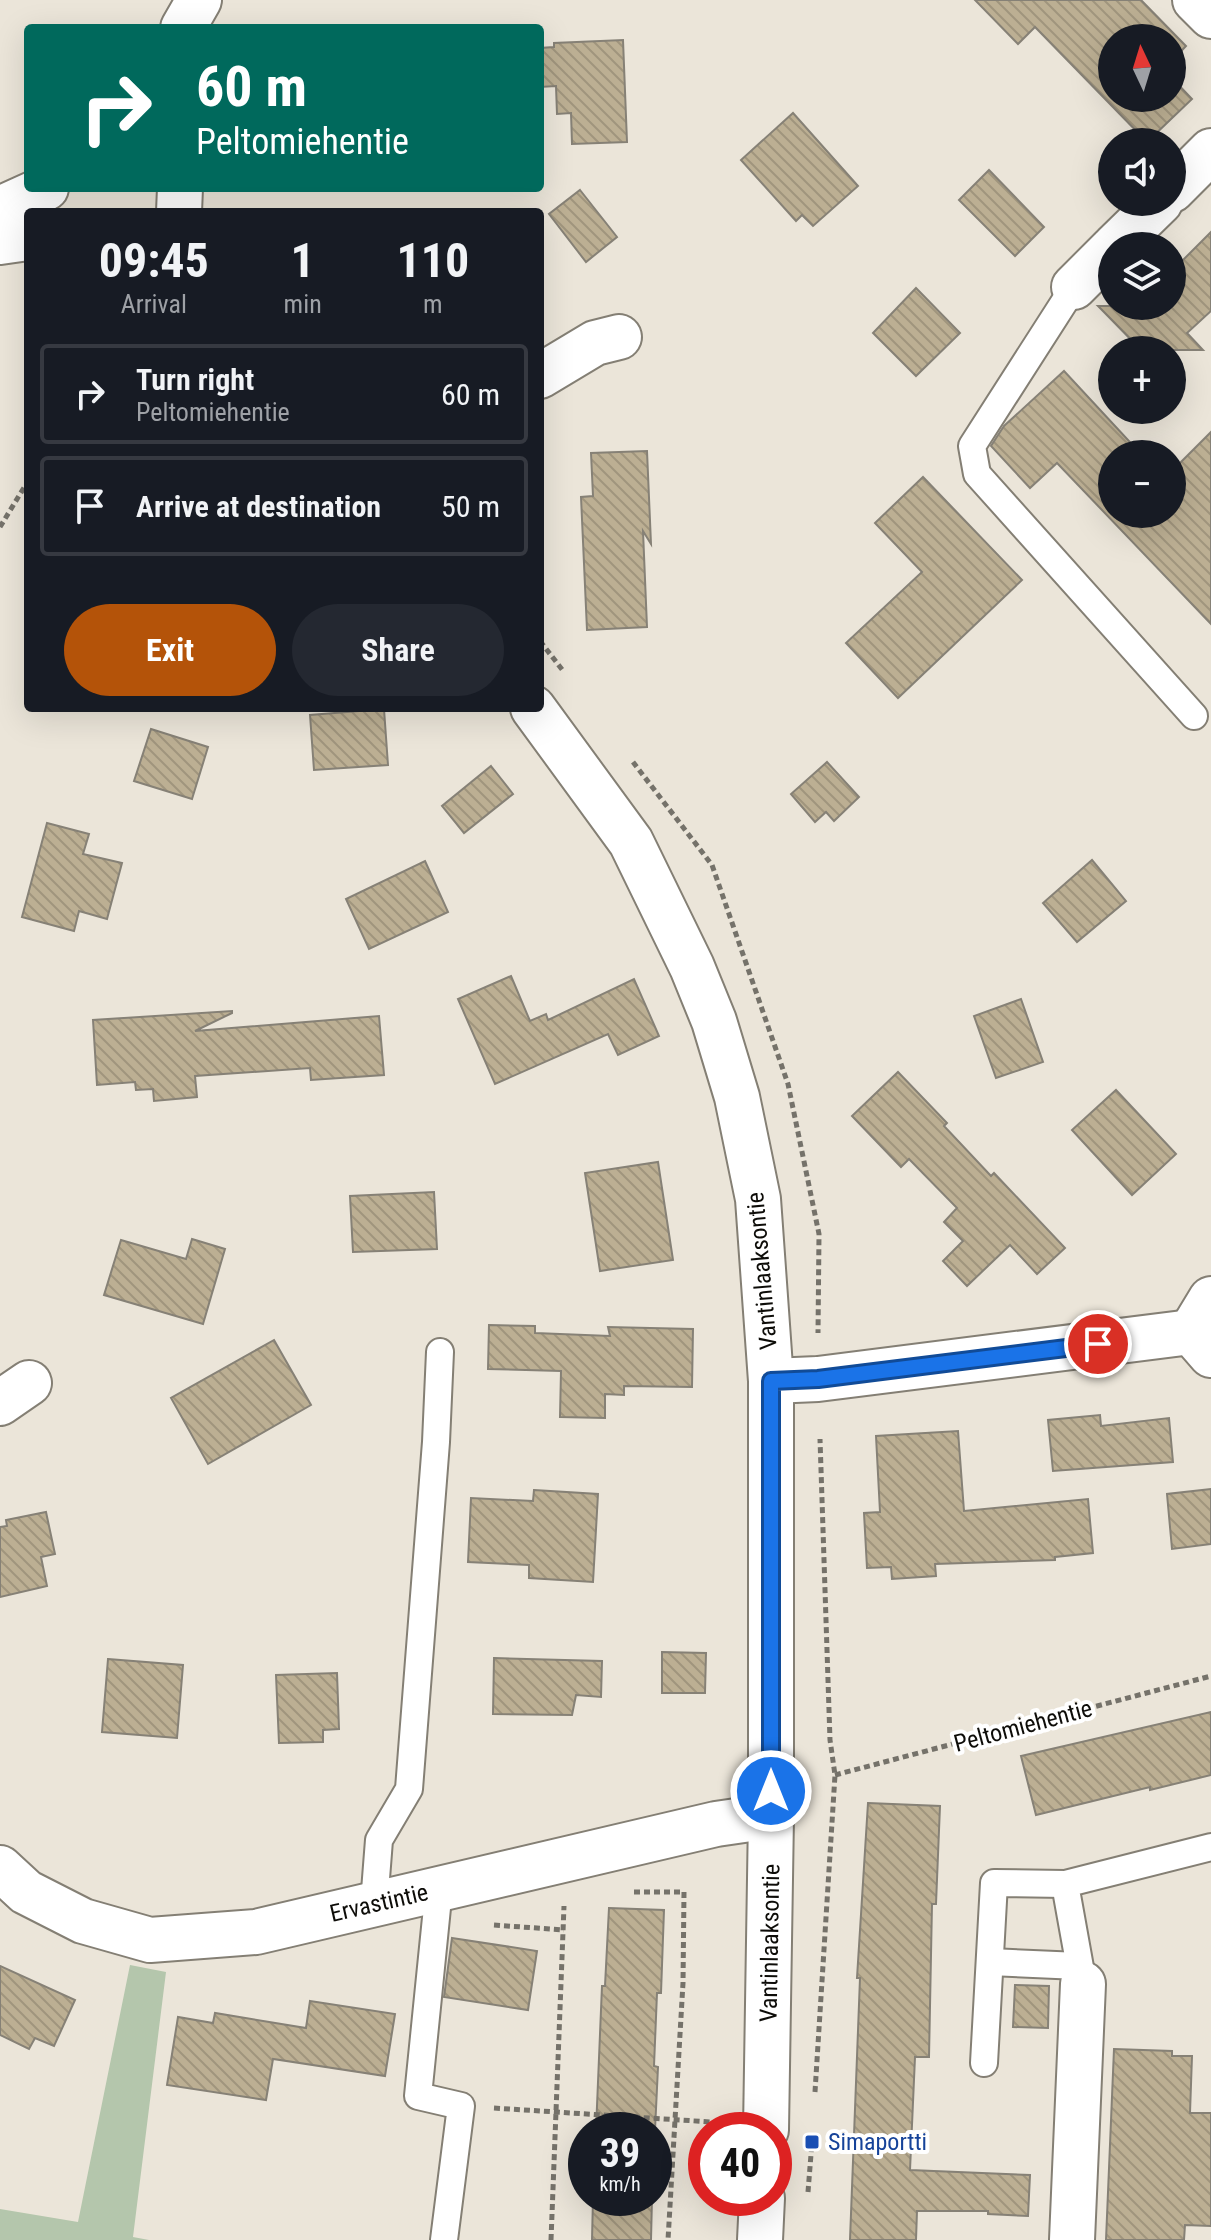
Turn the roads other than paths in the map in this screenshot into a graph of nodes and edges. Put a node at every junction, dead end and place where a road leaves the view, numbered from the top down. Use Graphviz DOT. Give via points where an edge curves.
graph roads {
  1 [pos="199,0"];
  2 [pos="208,0"];
  3 [pos="1195,0"];
  4 [pos="1211,16"];
  5 [pos="185,24"];
  6 [pos="202,24"];
  7 [pos="1211,151"];
  8 [pos="1186,176"];
  9 [pos="37,192"];
  10 [pos="0,209"];
  11 [pos="1146,216"];
  12 [pos="1130,232"];
  13 [pos="24,239"];
  14 [pos="0,242"];
  15 [pos="1098,264"];
  16 [pos="1074,287"];
  17 [pos="619,337"];
  18 [pos="544,374"];
  19 [pos="536,712"];
  20 [pos="1194,716"];
  21 [pos="1204,1329"];
  22 [pos="440,1352"];
  23 [pos="771,1381"];
  24 [pos="771,1816"];
  25 [pos="1211,1847"];
  26 [pos="0,1868"];
  27 [pos="1065,1884"];
  28 [pos="374,1904"];
  29 [pos="438,1905"];
  30 [pos="990,1962"];
  31 [pos="1081,1975"];
  32 [pos="984,2063"];
  33 [pos="766,2112"];
  34 [pos="761,2216"];
  35 [pos="444,2240"];
  36 [pos="760,2240"];
  37 [pos="1072,2240"];
  1 -- 5 [label="street"];
  2 -- 6 [label="street"];
  3 -- 4 [label="street"];
  7 -- 8 [label="street"];
  9 -- 10 [label="street"];
  11 -- 12 [label="street"];
  13 -- 14 [label="street"];
  15 -- 16 [label="street"];
  16 -- 20 [label="lane" via="972,446 977,474"];
  17 -- 18 [label="street" via="595,343"];
  19 -- 23 [label="street, Vantinlaaksontie" via="631,842 714,1021 737,1097 758,1199"];
  21 -- 23 [label="street"];
  22 -- 28 [label="lane" via="409,1789 379,1840"];
  23 -- 24 [label="street, Vantinlaaksontie"];
  24 -- 29 [label="street, Ervastintie" via="716,1824"];
  24 -- 33 [label="street, Vantinlaaksontie"];
  25 -- 27 [label="lane"];
  26 -- 28 [label="street, Ervastintie" via="26,1892 83,1921 150,1940 256,1932"];
  27 -- 30 [label="lane" via="994,1883"];
  27 -- 31 [label="lane"];
  28 -- 29 [label="street, Ervastintie"];
  29 -- 35 [label="lane" via="418,2096 461,2106"];
  30 -- 31 [label="lane"];
  30 -- 32 [label="lane"];
  31 -- 37 [label="street"];
  34 -- 36 [label="street"];
}
